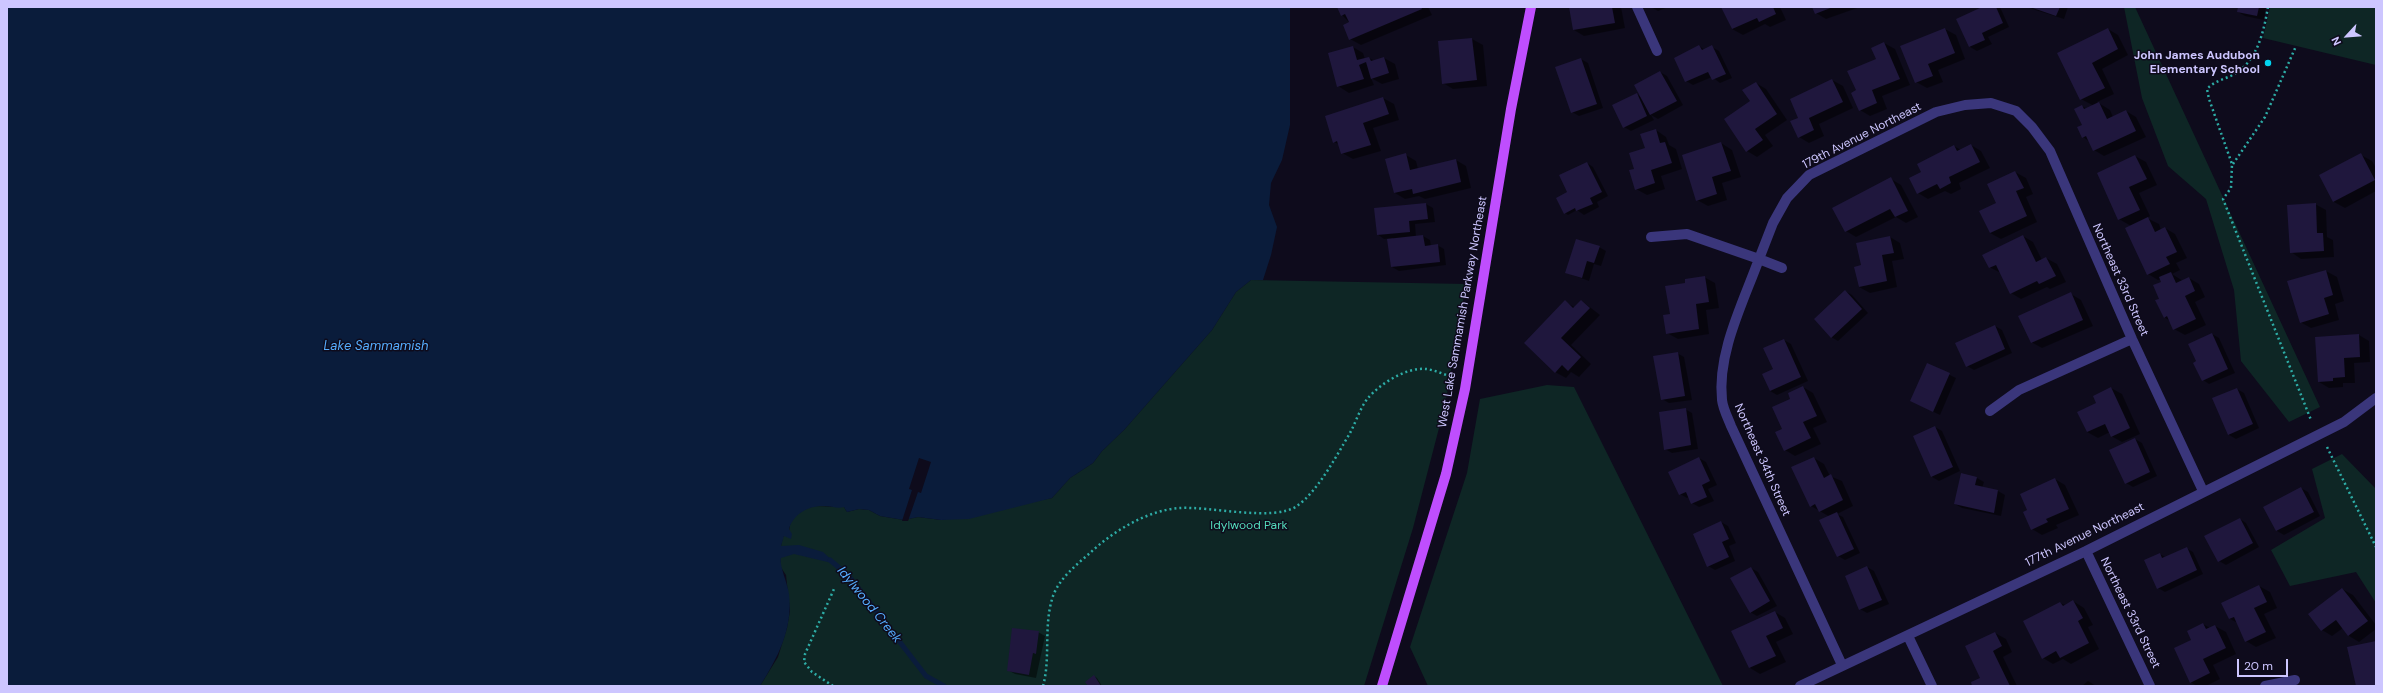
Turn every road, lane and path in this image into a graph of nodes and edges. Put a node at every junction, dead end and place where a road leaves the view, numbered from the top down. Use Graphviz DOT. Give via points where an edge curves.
graph roads {
  1 [pos="1531,7"];
  2 [pos="1637,7"];
  3 [pos="2268,7"];
  4 [pos="2296,46"];
  5 [pos="1657,51"];
  6 [pos="1991,103"];
  7 [pos="2232,164"];
  8 [pos="1651,237"];
  9 [pos="1759,259"];
  10 [pos="1782,268"];
  11 [pos="2132,339"];
  12 [pos="1466,381"];
  13 [pos="2376,398"];
  14 [pos="1990,411"];
  15 [pos="2311,420"];
  16 [pos="2327,447"];
  17 [pos="2203,491"];
  18 [pos="2376,547"];
  19 [pos="2086,551"];
  20 [pos="834,588"];
  21 [pos="1908,636"];
  22 [pos="1842,665"];
  23 [pos="2295,680"];
  24 [pos="829,684"];
  25 [pos="825,686"];
  26 [pos="833,686"];
  27 [pos="1043,686"];
  28 [pos="1382,686"];
  29 [pos="1800,686"];
  30 [pos="1932,686"];
  31 [pos="2150,686"];
  32 [pos="2265,686"];
  1 -- 12 [label="main road, West Lake Sammamish Parkway Northeast" via="1511,109"];
  2 -- 5 [label="street"];
  3 -- 7 [label="path" via="2261,39 2249,60 2240,70 2213,82 2207,89"];
  4 -- 7 [label="path" via="2266,117"];
  6 -- 9 [label="street, 179th Avenue Northeast" via="1965,105 1936,112 1810,175 1787,198"];
  6 -- 11 [label="street, Northeast 33rd Street" via="2016,111 2050,151"];
  7 -- 15 [label="path" via="2231,188 2223,199"];
  8 -- 9 [label="street" via="1687,234"];
  9 -- 10 [label="street"];
  9 -- 22 [label="street, Northeast 34th Street" via="1729,343 1723,371 1722,401 1734,434"];
  11 -- 14 [label="street" via="2020,390"];
  11 -- 17 [label="street, Northeast 33rd Street"];
  12 -- 27 [label="path" via="1425,369 1407,372 1389,381 1368,398 1350,433 1312,493 1296,506 1279,512 1180,508 1143,518 1107,539 1064,578 1053,596 1046,626"];
  12 -- 28 [label="main road, West Lake Sammamish Parkway Northeast" via="1446,474"];
  13 -- 17 [label="street, 177th Avenue Northeast" via="2344,422"];
  16 -- 18 [label="path"];
  17 -- 19 [label="street, 177th Avenue Northeast"];
  19 -- 21 [label="street, 177th Avenue Northeast"];
  19 -- 31 [label="street, Northeast 33rd Street"];
  20 -- 24 [label="path" via="804,654 804,662 812,672"];
  21 -- 22 [label="street, 177th Avenue Northeast"];
  21 -- 30 [label="street"];
  22 -- 29 [label="street, 177th Avenue Northeast"];
  23 -- 32 [label="street"];
  24 -- 25 [label="path"];
  24 -- 26 [label="path"];
}
